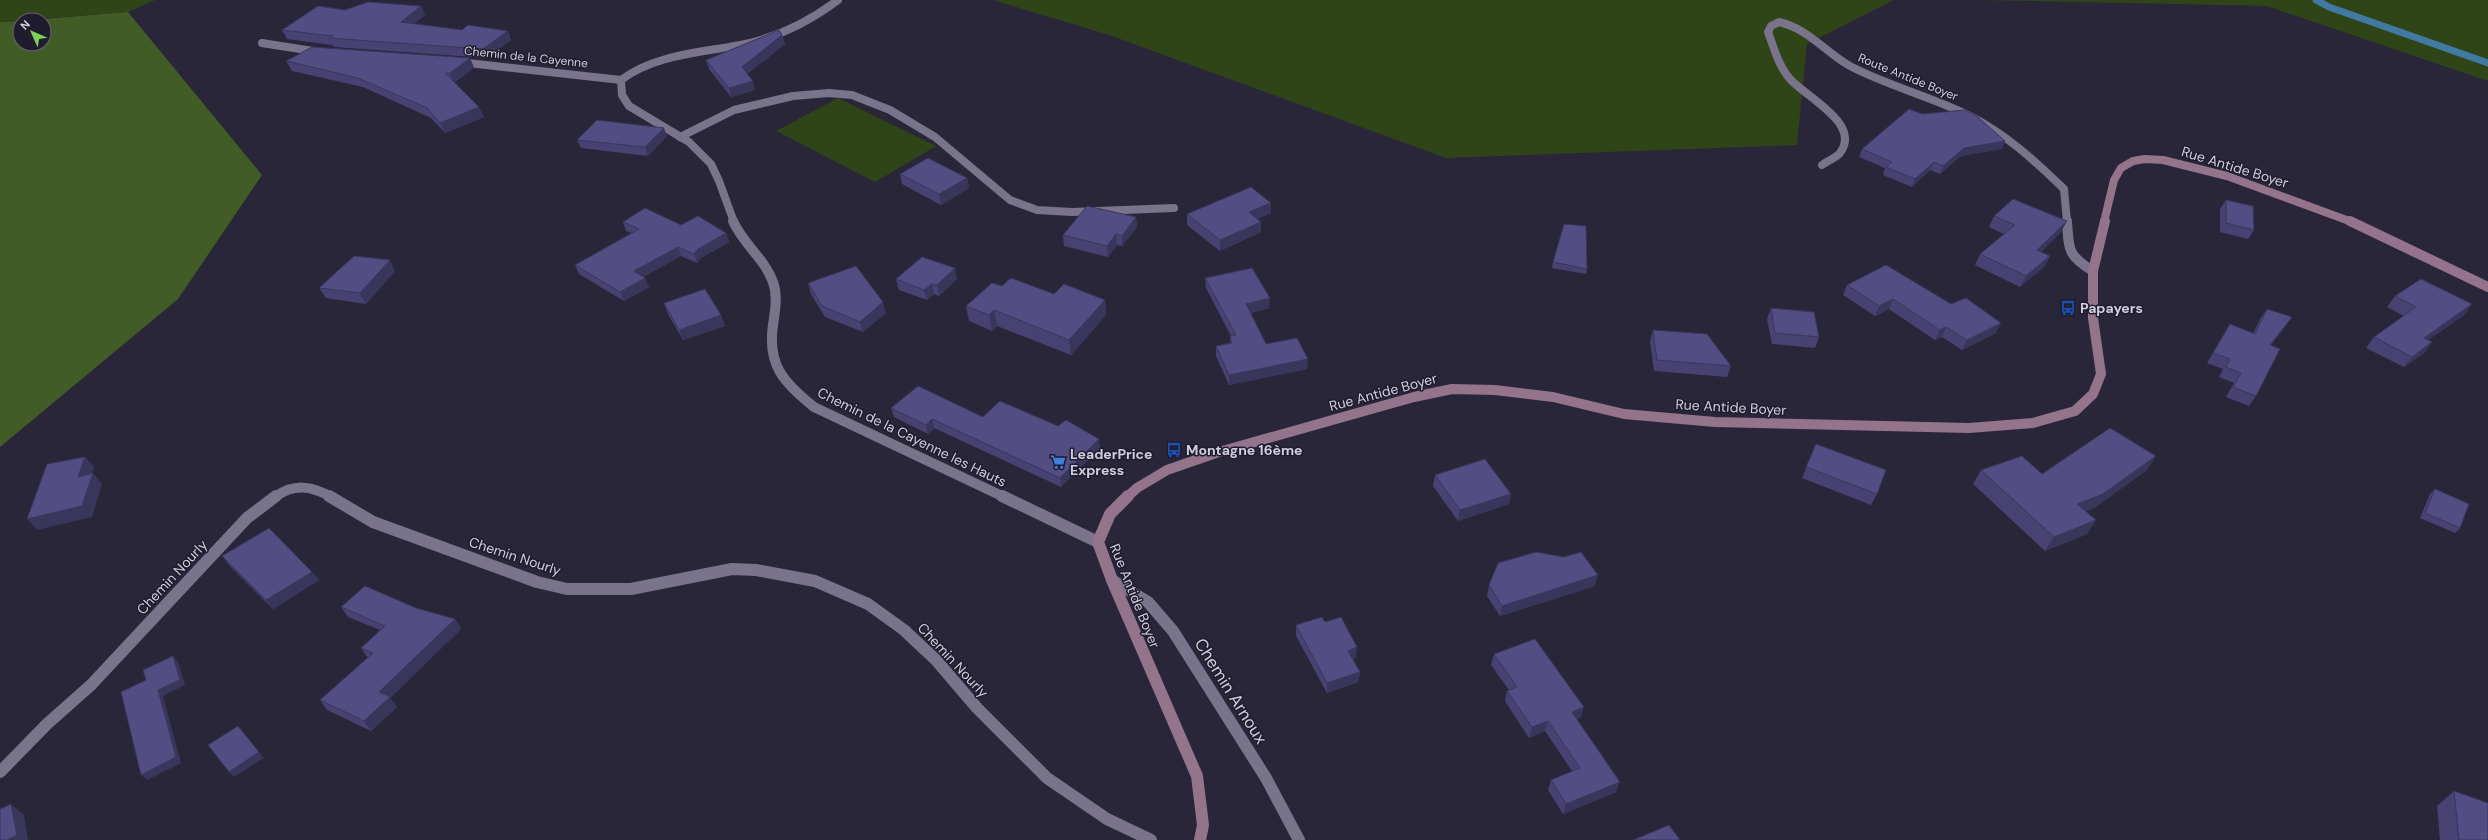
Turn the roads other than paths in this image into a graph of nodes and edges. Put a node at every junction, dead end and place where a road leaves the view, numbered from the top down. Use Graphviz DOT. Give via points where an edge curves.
graph roads {
  1 [pos="838,0"];
  2 [pos="262,43"];
  3 [pos="326,52"];
  4 [pos="451,61"];
  5 [pos="621,80"];
  6 [pos="680,137"];
  7 [pos="1822,165"];
  8 [pos="1174,208"];
  9 [pos="2093,271"];
  10 [pos="2488,287"];
  11 [pos="1098,542"];
  12 [pos="1112,580"];
  13 [pos="0,772"];
  14 [pos="1151,840"];
  15 [pos="1200,840"];
  16 [pos="1299,840"];
  1 -- 5 [label="street" via="814,18 758,40 662,60 637,68"];
  2 -- 3 [label="street"];
  4 -- 5 [label="street, Chemin de la Cayenne"];
  5 -- 6 [label="street, Chemin de la Cayenne les Hauts" via="621,93 627,104"];
  6 -- 8 [label="street" via="734,110 793,96 829,93 852,95 890,110 935,137 1010,200 1038,210 1072,212"];
  6 -- 11 [label="street, Chemin de la Cayenne les Hauts" via="706,157 716,173 743,240 761,261 773,282 775,310 770,341 775,364 789,387 814,407"];
  7 -- 9 [label="street, Route Antide Boyer" via="1837,158 1846,146 1845,132 1838,119 1790,78 1780,64 1768,32 1771,26 1779,22 1802,28 1849,66 1969,115 2028,154 2064,189 2070,251 2075,260"];
  9 -- 10 [label="main road, Rue Antide Boyer" via="2114,180 2121,168 2133,161 2163,160 2227,176 2344,218"];
  9 -- 11 [label="main road, Rue Antide Boyer" via="2093,318 2101,374 2093,394 2076,411 2033,423 1968,428 1715,422 1624,414 1553,397 1495,390 1452,389 1391,403 1219,452 1167,470 1137,488 1110,514"];
  11 -- 12 [label="main road, Rue Antide Boyer"];
  12 -- 15 [label="main road, Rue Antide Boyer" via="1197,776 1203,825"];
  12 -- 16 [label="street, Chemin Arnoux" via="1148,602 1173,631 1266,778"];
  13 -- 14 [label="street, Chemin Nourly" via="46,724 91,685 247,518 281,493 294,488 308,487 320,491 373,522 537,582 567,589 631,589 732,569 756,570 815,581 868,604 904,630 936,660 977,708 1047,778 1107,819"];
}
